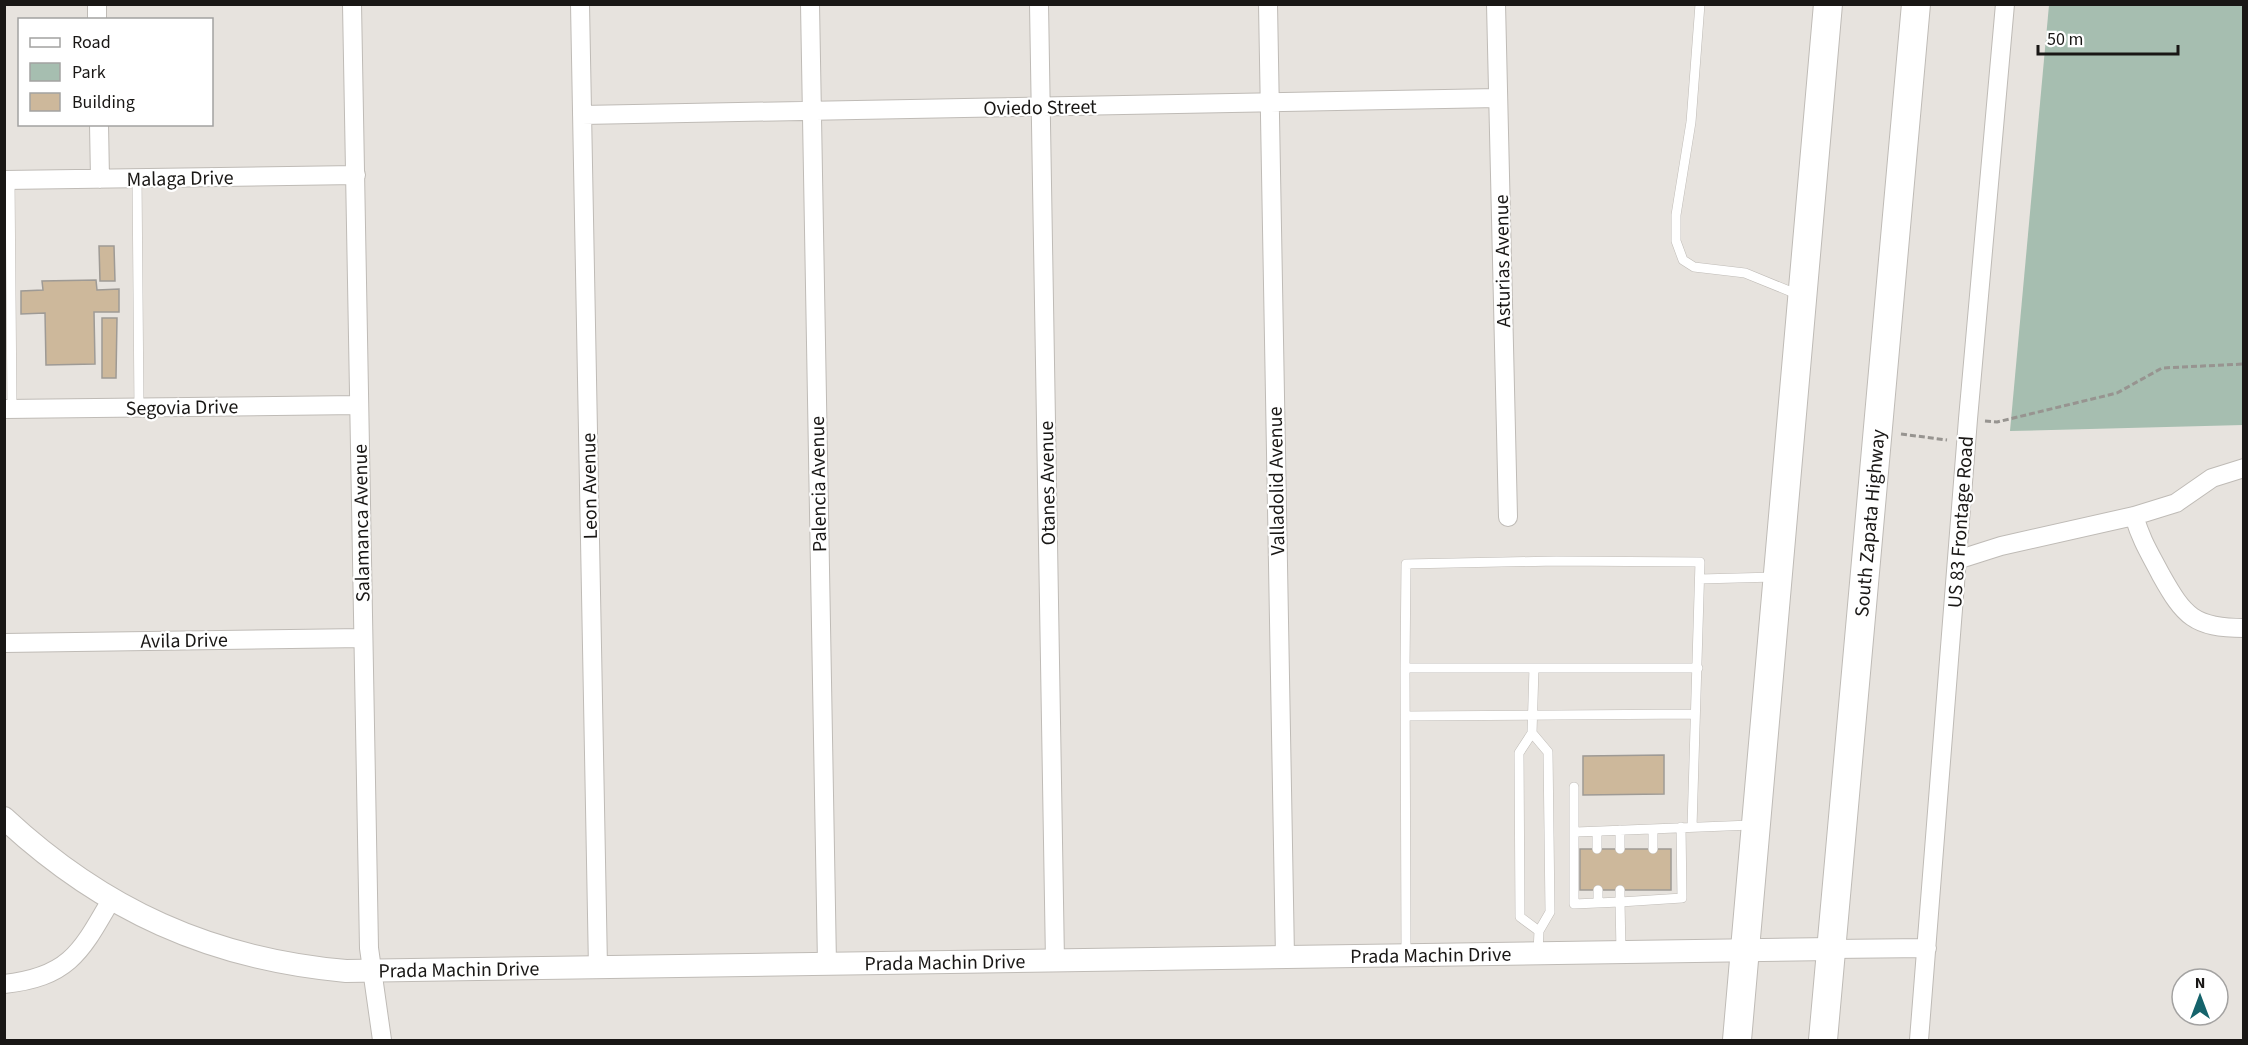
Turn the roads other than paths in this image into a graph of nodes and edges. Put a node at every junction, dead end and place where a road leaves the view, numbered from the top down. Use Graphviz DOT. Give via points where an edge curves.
graph roads {
  1 [pos="352,4"];
  2 [pos="580,4"];
  3 [pos="810,4"];
  4 [pos="1039,4"];
  5 [pos="1268,4"];
  6 [pos="1496,4"];
  7 [pos="1700,4"];
  8 [pos="1828,4"];
  9 [pos="1916,4"];
  10 [pos="2005,4"];
  11 [pos="1498,98"];
  12 [pos="1269,102"];
  13 [pos="1040,106"];
  14 [pos="811,111"];
  15 [pos="582,115"];
  16 [pos="99,126"];
  17 [pos="356,175"];
  18 [pos="137,178"];
  19 [pos="100,179"];
  20 [pos="7,180"];
  21 [pos="1804,297"];
  22 [pos="359,405"];
  23 [pos="139,408"];
  24 [pos="8,409"];
  25 [pos="2244,468"];
  26 [pos="2134,516"];
  27 [pos="1508,517"];
  28 [pos="1957,560"];
  29 [pos="1780,577"];
  30 [pos="1700,579"];
  31 [pos="2244,628"];
  32 [pos="363,638"];
  33 [pos="4,643"];
  34 [pos="1405,668"];
  35 [pos="1534,668"];
  36 [pos="1698,668"];
  37 [pos="1695,714"];
  38 [pos="1406,716"];
  39 [pos="1532,716"];
  40 [pos="1532,733"];
  41 [pos="1574,787"];
  42 [pos="4,818"];
  43 [pos="1757,825"];
  44 [pos="1686,827"];
  45 [pos="1653,829"];
  46 [pos="1620,830"];
  47 [pos="1576,832"];
  48 [pos="1597,832"];
  49 [pos="1597,849"];
  50 [pos="1620,849"];
  51 [pos="1653,849"];
  52 [pos="1598,890"];
  53 [pos="1620,890"];
  54 [pos="111,900"];
  55 [pos="1620,902"];
  56 [pos="1598,903"];
  57 [pos="1539,931"];
  58 [pos="1927,948"];
  59 [pos="1831,949"];
  60 [pos="1745,950"];
  61 [pos="1621,951"];
  62 [pos="1538,954"];
  63 [pos="1406,956"];
  64 [pos="1285,957"];
  65 [pos="1055,961"];
  66 [pos="827,964"];
  67 [pos="598,968"];
  68 [pos="371,971"];
  69 [pos="4,984"];
  70 [pos="382,1041"];
  71 [pos="1737,1041"];
  72 [pos="1823,1041"];
  73 [pos="1919,1041"];
  1 -- 17 [label="street, Salamanca Avenue"];
  2 -- 15 [label="street, Leon Avenue"];
  3 -- 14 [label="street, Palencia Avenue"];
  4 -- 13 [label="street, Otanes Avenue"];
  5 -- 12 [label="street, Valladolid Avenue"];
  6 -- 11 [label="street, Asturias Avenue"];
  7 -- 21 [label="lane" via="1676,241 1683,260 1694,267 1745,273"];
  8 -- 21 [label="main road"];
  9 -- 59 [label="main road, South Zapata Highway"];
  10 -- 28 [label="street, US 83 Frontage Road"];
  11 -- 12 [label="street, Oviedo Street"];
  11 -- 27 [label="street, Asturias Avenue"];
  12 -- 13 [label="street, Oviedo Street"];
  12 -- 64 [label="street, Valladolid Avenue"];
  13 -- 14 [label="street, Oviedo Street"];
  13 -- 65 [label="street, Otanes Avenue"];
  14 -- 15 [label="street, Oviedo Street"];
  14 -- 66 [label="street, Palencia Avenue"];
  15 -- 67 [label="street, Leon Avenue"];
  16 -- 19 [label="street"];
  17 -- 18 [label="street, Malaga Drive"];
  17 -- 22 [label="street, Salamanca Avenue"];
  18 -- 19 [label="street, Malaga Drive"];
  18 -- 23 [label="lane"];
  19 -- 20 [label="street, Malaga Drive"];
  20 -- 24 [label="lane"];
  21 -- 29 [label="main road"];
  22 -- 23 [label="street, Segovia Drive"];
  22 -- 32 [label="street, Salamanca Avenue"];
  23 -- 24 [label="street, Segovia Drive"];
  25 -- 26 [label="street" via="2212,478 2176,503"];
  26 -- 28 [label="street"];
  26 -- 31 [label="street" via="2144,548 2179,607 2219,628"];
  28 -- 58 [label="street, US 83 Frontage Road"];
  29 -- 30 [label="lane"];
  29 -- 43 [label="main road"];
  30 -- 34 [label="lane" via="1700,562 1406,564"];
  30 -- 36 [label="lane"];
  32 -- 33 [label="street, Avila Drive"];
  32 -- 68 [label="street, Salamanca Avenue"];
  34 -- 35 [label="lane"];
  34 -- 38 [label="lane"];
  35 -- 36 [label="lane"];
  35 -- 39 [label="lane"];
  36 -- 37 [label="lane"];
  37 -- 39 [label="lane"];
  37 -- 44 [label="lane"];
  38 -- 39 [label="lane"];
  38 -- 63 [label="lane"];
  39 -- 40 [label="lane"];
  40 -- 57 [label="lane" via="1548,752 1550,912"];
  40 -- 57 [label="lane" via="1519,753 1520,917"];
  41 -- 47 [label="lane"];
  42 -- 54 [label="street, Prada Machin Drive" via="51,859"];
  43 -- 44 [label="lane"];
  43 -- 60 [label="main road"];
  44 -- 45 [label="lane"];
  44 -- 55 [label="lane" via="1682,898 1654,895"];
  45 -- 46 [label="lane"];
  45 -- 51 [label="lane"];
  46 -- 48 [label="lane"];
  46 -- 50 [label="lane"];
  47 -- 48 [label="lane"];
  47 -- 56 [label="lane" via="1574,904"];
  48 -- 49 [label="lane"];
  52 -- 56 [label="lane"];
  53 -- 55 [label="lane"];
  54 -- 68 [label="street, Prada Machin Drive" via="182,935 255,957 314,968"];
  54 -- 69 [label="street" via="73,959 27,982"];
  55 -- 56 [label="lane"];
  55 -- 61 [label="lane"];
  57 -- 62 [label="lane"];
  58 -- 59 [label="street, Prada Machin Drive"];
  58 -- 73 [label="street, US 83 Frontage Road"];
  59 -- 60 [label="street, Prada Machin Drive"];
  59 -- 72 [label="main road, South Zapata Highway"];
  60 -- 61 [label="street, Prada Machin Drive"];
  60 -- 71 [label="main road"];
  61 -- 62 [label="street, Prada Machin Drive"];
  62 -- 63 [label="street, Prada Machin Drive"];
  63 -- 64 [label="street, Prada Machin Drive"];
  64 -- 65 [label="street, Prada Machin Drive"];
  65 -- 66 [label="street, Prada Machin Drive"];
  66 -- 67 [label="street, Prada Machin Drive"];
  67 -- 68 [label="street, Prada Machin Drive"];
  68 -- 70 [label="street, Salamanca Avenue"];
}
